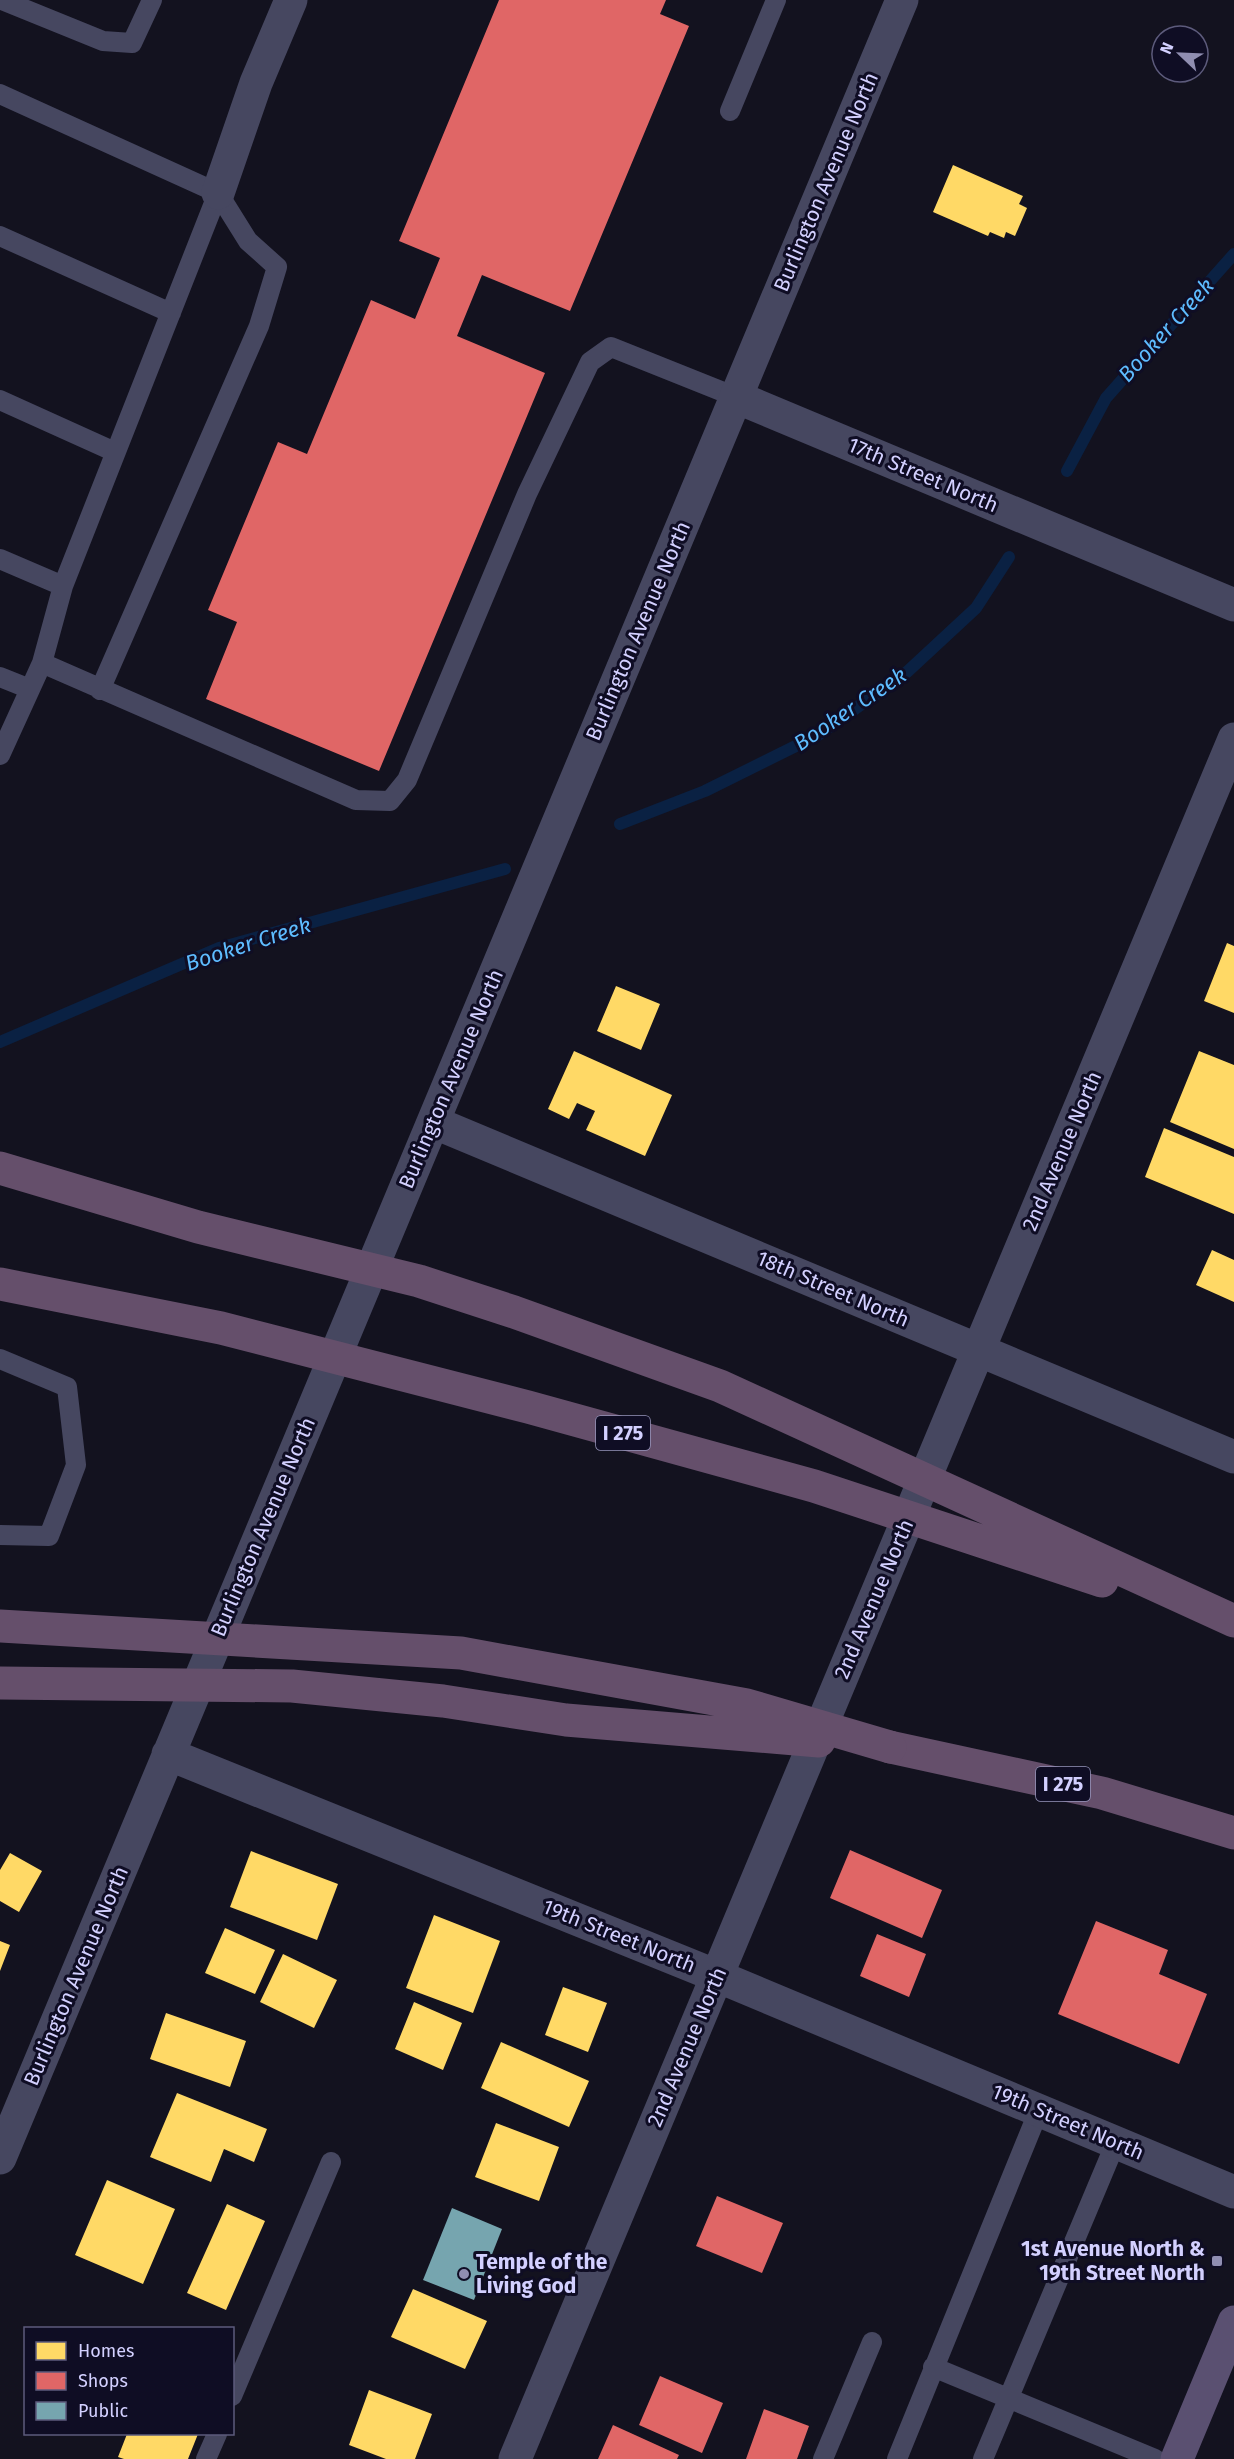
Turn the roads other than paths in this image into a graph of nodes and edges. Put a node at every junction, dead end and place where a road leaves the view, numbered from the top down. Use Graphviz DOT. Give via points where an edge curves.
graph roads {
  1 [pos="2,0"];
  2 [pos="152,0"];
  3 [pos="776,0"];
  4 [pos="902,0"];
  5 [pos="287,9"];
  6 [pos="0,94"];
  7 [pos="730,111"];
  8 [pos="218,193"];
  9 [pos="0,236"];
  10 [pos="171,313"];
  11 [pos="736,397"];
  12 [pos="0,400"];
  13 [pos="115,452"];
  14 [pos="0,559"];
  15 [pos="63,586"];
  16 [pos="1234,605"];
  17 [pos="42,663"];
  18 [pos="0,677"];
  19 [pos="30,689"];
  20 [pos="100,690"];
  21 [pos="1234,739"];
  22 [pos="0,755"];
  23 [pos="433,1122"];
  24 [pos="0,1168"];
  25 [pos="0,1284"];
  26 [pos="979,1350"];
  27 [pos="0,1359"];
  28 [pos="1234,1457"];
  29 [pos="0,1535"];
  30 [pos="1234,1622"];
  31 [pos="0,1626"];
  32 [pos="1234,1626"];
  33 [pos="0,1683"];
  34 [pos="890,1747"];
  35 [pos="168,1754"];
  36 [pos="1234,1833"];
  37 [pos="717,1976"];
  38 [pos="1039,2110"];
  39 [pos="1116,2142"];
  40 [pos="0,2158"];
  41 [pos="331,2162"];
  42 [pos="1234,2192"];
  43 [pos="1234,2322"];
  44 [pos="872,2342"];
  45 [pos="933,2367"];
  46 [pos="234,2391"];
  47 [pos="1009,2399"];
  48 [pos="216,2435"];
  49 [pos="206,2459"];
  50 [pos="515,2459"];
  51 [pos="823,2459"];
  52 [pos="897,2459"];
  53 [pos="983,2459"];
  54 [pos="1155,2459"];
  55 [pos="1177,2459"];
  1 -- 2 [label="lane" via="103,41 132,43"];
  3 -- 7 [label="lane"];
  4 -- 11 [label="street, Burlington Avenue North"];
  5 -- 8 [label="street" via="256,83"];
  6 -- 8 [label="lane"];
  8 -- 10 [label="lane"];
  8 -- 20 [label="lane" via="248,241 277,267 259,326"];
  9 -- 10 [label="lane"];
  10 -- 13 [label="lane"];
  11 -- 16 [label="street, 17th Street North"];
  11 -- 20 [label="lane, 17th Street North" via="611,347 590,362 527,494 407,780 390,801 356,800"];
  11 -- 23 [label="street, Burlington Avenue North"];
  12 -- 13 [label="lane"];
  13 -- 15 [label="lane"];
  14 -- 15 [label="lane"];
  15 -- 17 [label="lane"];
  17 -- 19 [label="lane"];
  17 -- 20 [label="lane"];
  18 -- 19 [label="lane"];
  19 -- 22 [label="lane"];
  21 -- 26 [label="street, 2nd Avenue North"];
  23 -- 26 [label="street, 18th Street North"];
  23 -- 35 [label="street, Burlington Avenue North"];
  24 -- 30 [label="highway, bridge" via="198,1227 419,1281 720,1386"];
  25 -- 32 [label="highway, I 275, bridge" via="221,1328 528,1407 780,1477"];
  26 -- 28 [label="street, 18th Street North"];
  26 -- 37 [label="street, 2nd Avenue North"];
  27 -- 29 [label="lane" via="67,1387 76,1465 49,1536"];
  31 -- 34 [label="highway, I 275, bridge" via="461,1653 747,1705"];
  33 -- 34 [label="highway, bridge" via="292,1686 443,1701 566,1720"];
  34 -- 36 [label="highway, I 275" via="1102,1793"];
  35 -- 37 [label="street, 19th Street North"];
  35 -- 40 [label="street, Burlington Avenue North"];
  37 -- 38 [label="street, 19th Street North"];
  37 -- 50 [label="street, 2nd Avenue North"];
  38 -- 39 [label="street, 19th Street North"];
  38 -- 45 [label="lane"];
  39 -- 42 [label="street, 19th Street North"];
  39 -- 47 [label="lane"];
  41 -- 46 [label="lane"];
  43 -- 55 [label="main road"];
  44 -- 51 [label="lane"];
  45 -- 47 [label="lane"];
  45 -- 52 [label="lane"];
  47 -- 53 [label="lane"];
  47 -- 54 [label="lane"];
  48 -- 49 [label="lane"];
}
